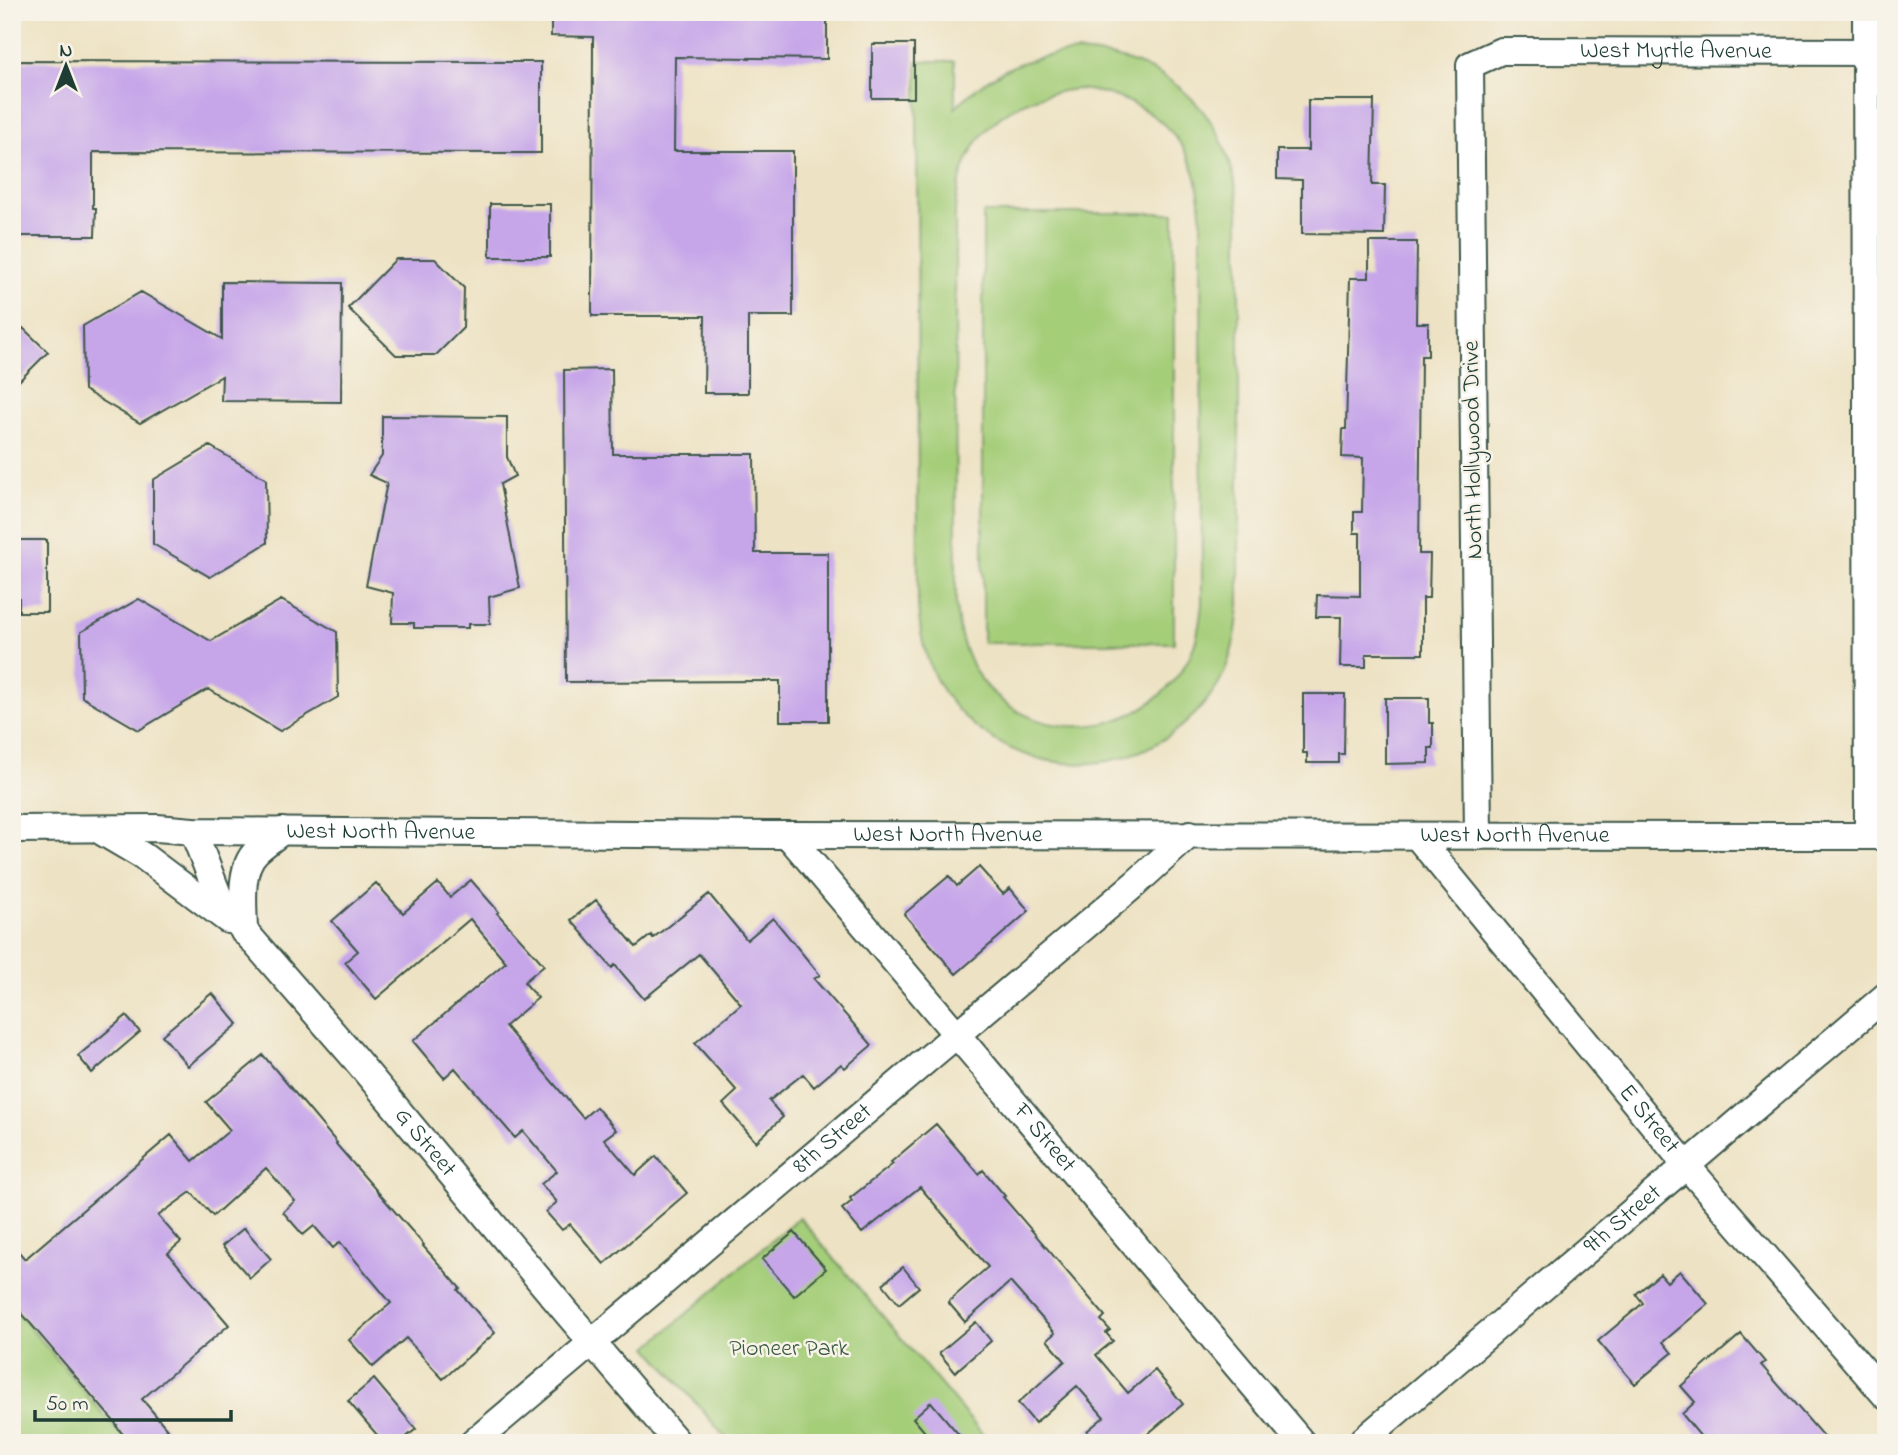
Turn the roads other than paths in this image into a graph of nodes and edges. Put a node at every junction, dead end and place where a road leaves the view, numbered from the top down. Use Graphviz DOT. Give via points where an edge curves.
graph roads {
  1 [pos="1866,12"];
  2 [pos="1876,52"];
  3 [pos="1470,65"];
  4 [pos="12,829"];
  5 [pos="97,829"];
  6 [pos="193,831"];
  7 [pos="282,831"];
  8 [pos="1190,834"];
  9 [pos="788,835"];
  10 [pos="1417,836"];
  11 [pos="1478,836"];
  12 [pos="1877,836"];
  13 [pos="244,932"];
  14 [pos="1886,996"];
  15 [pos="956,1033"];
  16 [pos="1688,1166"];
  17 [pos="592,1340"];
  18 [pos="1886,1396"];
  19 [pos="473,1443"];
  20 [pos="678,1443"];
  21 [pos="1302,1443"];
  22 [pos="1360,1443"];
  1 -- 2 [label="street"];
  2 -- 3 [label="street, West Myrtle Avenue" via="1501,51"];
  2 -- 12 [label="street"];
  3 -- 11 [label="street, North Hollywood Drive"];
  4 -- 5 [label="street, West North Avenue"];
  5 -- 6 [label="street, West North Avenue"];
  5 -- 13 [label="street" via="143,856"];
  6 -- 7 [label="street, West North Avenue"];
  6 -- 13 [label="street, G Street" via="222,905"];
  7 -- 9 [label="street, West North Avenue"];
  7 -- 13 [label="street" via="248,864 243,887"];
  8 -- 9 [label="street, West North Avenue"];
  8 -- 10 [label="street, West North Avenue"];
  8 -- 15 [label="street, 8th Street"];
  9 -- 15 [label="street, F Street"];
  10 -- 11 [label="street, West North Avenue"];
  10 -- 16 [label="street, E Street"];
  11 -- 12 [label="street, West North Avenue"];
  13 -- 17 [label="street, G Street"];
  14 -- 16 [label="street, 9th Street"];
  15 -- 17 [label="street, 8th Street"];
  15 -- 21 [label="street, F Street"];
  16 -- 18 [label="street, E Street"];
  16 -- 22 [label="street, 9th Street"];
  17 -- 19 [label="street, 8th Street"];
  17 -- 20 [label="street, G Street"];
}
